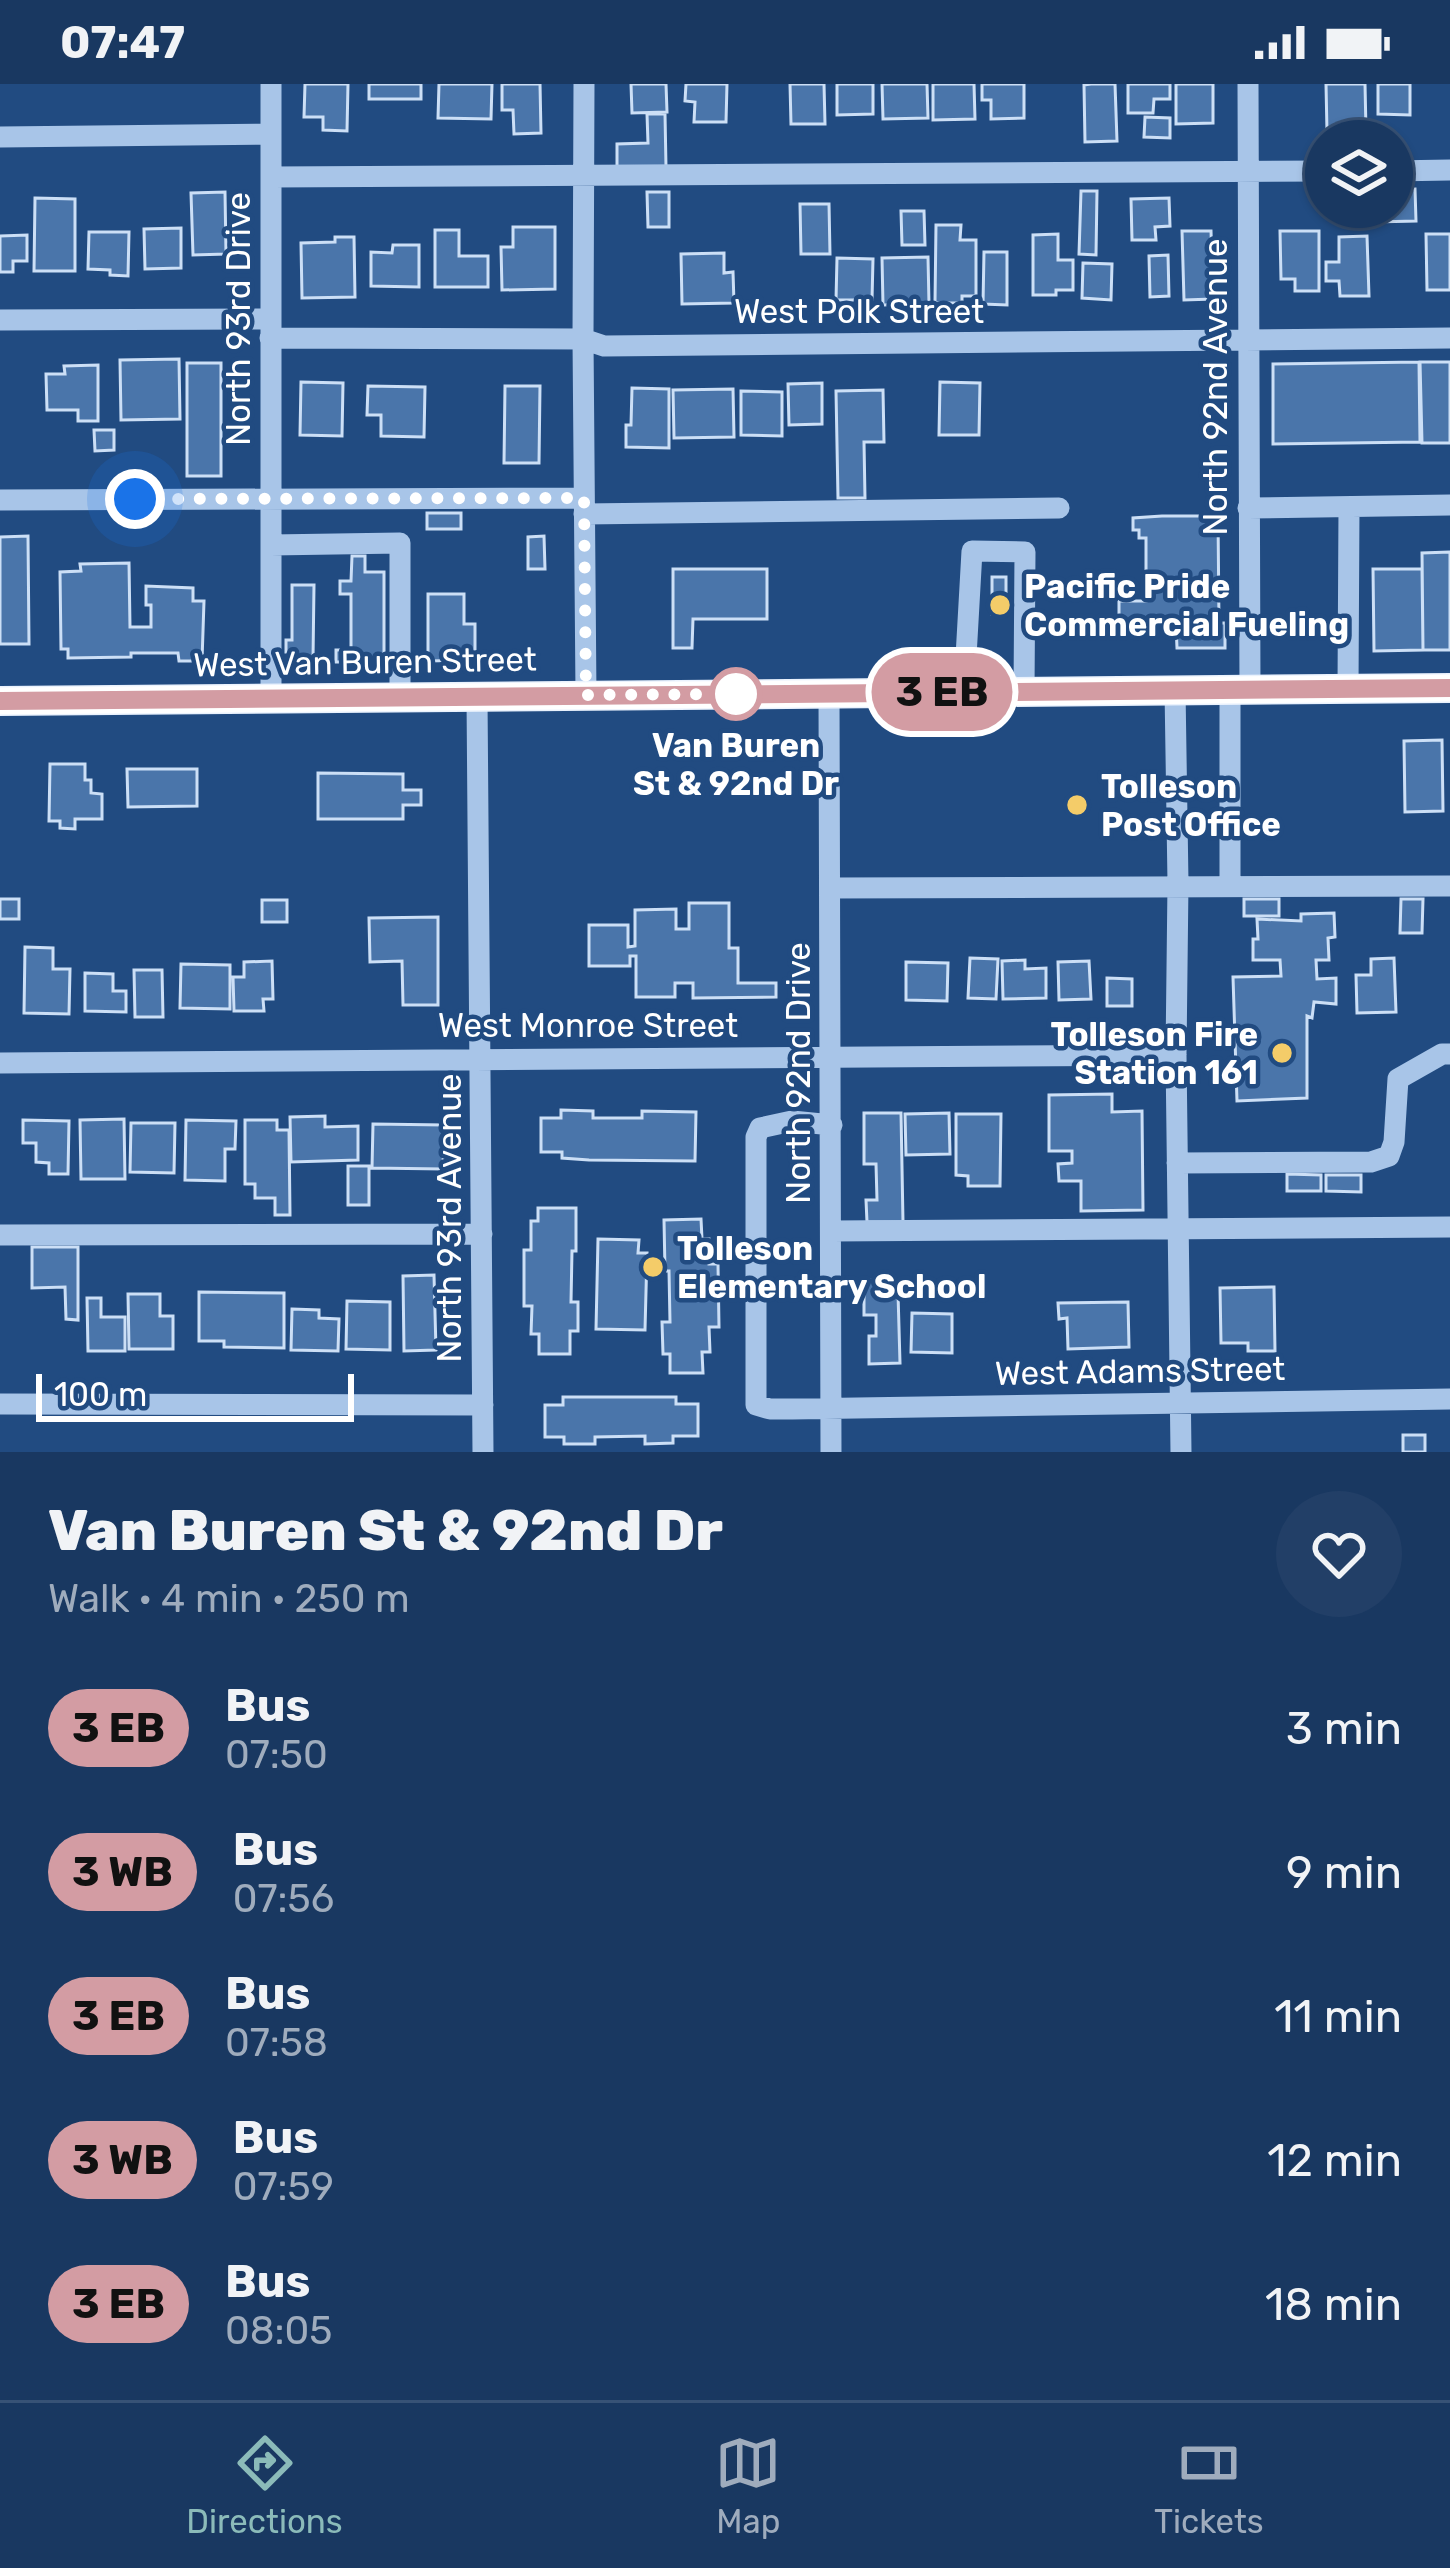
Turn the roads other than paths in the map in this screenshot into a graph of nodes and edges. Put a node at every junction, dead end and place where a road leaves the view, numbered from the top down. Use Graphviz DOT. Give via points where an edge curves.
graph roads {
  1 [pos="271,84"];
  2 [pos="584,84"];
  3 [pos="1248,84"];
  4 [pos="271,134"];
  5 [pos="0,137"];
  6 [pos="1450,170"];
  7 [pos="1305,171"];
  8 [pos="1413,171"];
  9 [pos="1248,172"];
  10 [pos="584,176"];
  11 [pos="271,178"];
  12 [pos="0,320"];
  13 [pos="270,328"];
  14 [pos="1450,338"];
  15 [pos="583,339"];
  16 [pos="1249,340"];
  17 [pos="271,499"];
  18 [pos="0,500"];
  19 [pos="1450,505"];
  20 [pos="584,506"];
  21 [pos="1349,507"];
  22 [pos="1059,508"];
  23 [pos="1248,508"];
  24 [pos="271,545"];
  25 [pos="1450,688"];
  26 [pos="1175,689"];
  27 [pos="1348,689"];
  28 [pos="1240,690"];
  29 [pos="1024,691"];
  30 [pos="964,692"];
  31 [pos="829,693"];
  32 [pos="586,695"];
  33 [pos="477,697"];
  34 [pos="400,698"];
  35 [pos="272,699"];
  36 [pos="0,701"];
  37 [pos="1178,886"];
  38 [pos="1230,886"];
  39 [pos="1450,886"];
  40 [pos="830,888"];
  41 [pos="1450,1054"];
  42 [pos="1176,1055"];
  43 [pos="831,1057"];
  44 [pos="482,1059"];
  45 [pos="0,1063"];
  46 [pos="832,1125"];
  47 [pos="1177,1163"];
  48 [pos="1450,1227"];
  49 [pos="1177,1229"];
  50 [pos="832,1232"];
  51 [pos="482,1234"];
  52 [pos="0,1235"];
  53 [pos="1450,1399"];
  54 [pos="1181,1403"];
  55 [pos="0,1404"];
  56 [pos="483,1405"];
  57 [pos="830,1407"];
  58 [pos="483,1452"];
  59 [pos="831,1452"];
  60 [pos="1181,1452"];
  1 -- 4 [label="street, North 93rd Drive"];
  2 -- 10 [label="street"];
  3 -- 9 [label="street, North 92nd Avenue"];
  4 -- 5 [label="street"];
  4 -- 11 [label="street, North 93rd Drive"];
  6 -- 8 [label="street"];
  7 -- 9 [label="street"];
  9 -- 10 [label="street"];
  9 -- 16 [label="street, North 92nd Avenue"];
  10 -- 11 [label="street"];
  10 -- 15 [label="street"];
  11 -- 13 [label="street, North 93rd Drive"];
  12 -- 13 [label="street, West Polk Street"];
  13 -- 15 [label="street, West Polk Street"];
  13 -- 17 [label="street, North 93rd Drive"];
  14 -- 16 [label="street, West Polk Street"];
  15 -- 16 [label="street, West Polk Street" via="604,346"];
  15 -- 20 [label="street"];
  16 -- 23 [label="street, North 92nd Avenue"];
  17 -- 18 [label="street"];
  17 -- 20 [label="street"];
  17 -- 24 [label="street, North 93rd Drive"];
  19 -- 21 [label="street"];
  20 -- 22 [label="street"];
  20 -- 32 [label="street"];
  21 -- 23 [label="street"];
  21 -- 27 [label="street"];
  23 -- 28 [label="street, North 92nd Avenue"];
  24 -- 34 [label="street" via="400,543"];
  24 -- 35 [label="street, North 93rd Drive"];
  25 -- 27 [label="main road, West Van Buren Street"];
  26 -- 28 [label="main road, West Van Buren Street"];
  26 -- 29 [label="main road, West Van Buren Street"];
  26 -- 37 [label="street"];
  27 -- 28 [label="main road, West Van Buren Street"];
  28 -- 38 [label="street, North 92nd Avenue"];
  29 -- 30 [label="main road, West Van Buren Street"];
  29 -- 30 [label="street" via="1025,552 972,551"];
  30 -- 31 [label="main road, West Van Buren Street"];
  31 -- 32 [label="main road, West Van Buren Street"];
  31 -- 40 [label="street, North 92nd Drive"];
  32 -- 33 [label="main road, West Van Buren Street"];
  33 -- 34 [label="main road, West Van Buren Street"];
  33 -- 44 [label="street, North 93rd Avenue"];
  34 -- 35 [label="main road, West Van Buren Street"];
  35 -- 36 [label="main road, West Van Buren Street"];
  37 -- 38 [label="street"];
  37 -- 40 [label="street"];
  37 -- 42 [label="street"];
  38 -- 39 [label="street"];
  40 -- 43 [label="street, North 92nd Drive"];
  41 -- 47 [label="street" via="1398,1078 1394,1142 1380,1160"];
  42 -- 43 [label="street, West Monroe Street"];
  42 -- 47 [label="street"];
  43 -- 44 [label="street, West Monroe Street"];
  43 -- 46 [label="street, North 92nd Drive"];
  44 -- 45 [label="street, West Monroe Street"];
  44 -- 51 [label="street, North 93rd Avenue"];
  46 -- 50 [label="street, North 92nd Drive"];
  46 -- 57 [label="street, West Adams Street" via="792,1121 760,1128 756,1137 756,1405"];
  47 -- 49 [label="street"];
  48 -- 49 [label="street"];
  49 -- 50 [label="street"];
  49 -- 54 [label="street"];
  50 -- 57 [label="street, North 92nd Drive"];
  51 -- 52 [label="street"];
  51 -- 56 [label="street, North 93rd Avenue"];
  53 -- 54 [label="street, West Adams Street"];
  54 -- 57 [label="street, West Adams Street"];
  54 -- 60 [label="street"];
  55 -- 56 [label="street"];
  56 -- 58 [label="street, North 93rd Avenue"];
  57 -- 59 [label="street, North 92nd Drive"];
}
